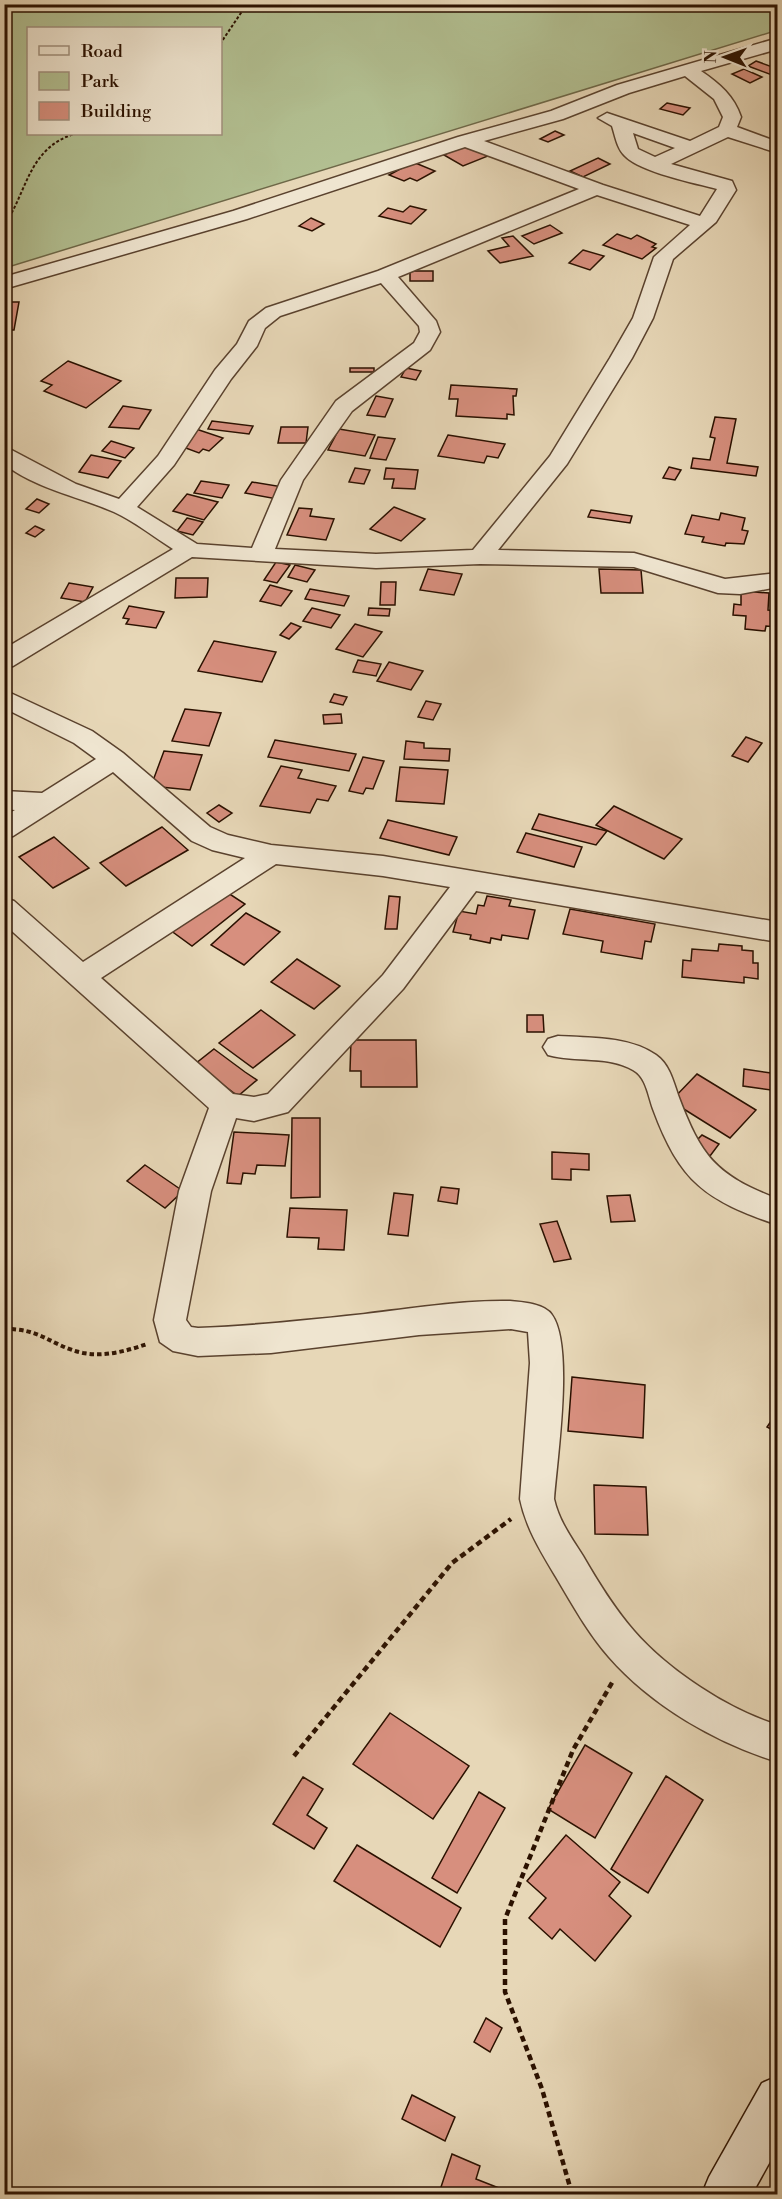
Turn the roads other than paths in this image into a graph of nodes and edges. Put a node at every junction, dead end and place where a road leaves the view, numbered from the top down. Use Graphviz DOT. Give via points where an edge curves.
graph roads {
  1 [pos="777,43"];
  2 [pos="688,70"];
  3 [pos="576,107"];
  4 [pos="620,123"];
  5 [pos="727,130"];
  6 [pos="465,141"];
  7 [pos="693,148"];
  8 [pos="777,148"];
  9 [pos="656,164"];
  10 [pos="596,189"];
  11 [pos="704,223"];
  12 [pos="385,275"];
  13 [pos="4,284"];
  14 [pos="4,453"];
  15 [pos="123,508"];
  16 [pos="189,549"];
  17 [pos="260,556"];
  18 [pos="480,557"];
  19 [pos="777,580"];
  20 [pos="4,660"];
  21 [pos="4,698"];
  22 [pos="114,759"];
  23 [pos="4,800"];
  24 [pos="47,802"];
  25 [pos="4,829"];
  26 [pos="271,854"];
  27 [pos="470,880"];
  28 [pos="4,908"];
  29 [pos="777,932"];
  30 [pos="83,976"];
  31 [pos="558,1047"];
  32 [pos="225,1105"];
  33 [pos="777,1212"];
  34 [pos="777,1744"];
  35 [pos="777,2099"];
  36 [pos="726,2194"];
  1 -- 2 [label="street"];
  2 -- 3 [label="street"];
  2 -- 5 [label="street" via="721,93 729,105 732,117"];
  3 -- 4 [label="street"];
  3 -- 6 [label="street"];
  4 -- 7 [label="street"];
  4 -- 9 [label="street" via="630,151"];
  5 -- 7 [label="street"];
  5 -- 8 [label="street"];
  6 -- 10 [label="street"];
  6 -- 13 [label="street" via="240,215"];
  7 -- 9 [label="street"];
  9 -- 11 [label="street" via="727,186"];
  10 -- 11 [label="street"];
  10 -- 12 [label="street"];
  11 -- 18 [label="street" via="664,257 643,318 615,369 559,459"];
  12 -- 15 [label="street" via="284,308 256,325 247,346 166,460"];
  12 -- 17 [label="street" via="429,325 430,332 423,346 344,406 292,480"];
  14 -- 15 [label="street" via="68,489"];
  15 -- 16 [label="street"];
  16 -- 17 [label="street"];
  16 -- 20 [label="street"];
  17 -- 18 [label="street" via="376,561"];
  18 -- 19 [label="street" via="634,560 717,586"];
  21 -- 22 [label="street" via="59,723"];
  22 -- 24 [label="street"];
  22 -- 26 [label="street" via="201,834"];
  23 -- 24 [label="street"];
  24 -- 25 [label="street"];
  26 -- 27 [label="street"];
  26 -- 30 [label="street"];
  27 -- 29 [label="street"];
  27 -- 32 [label="street" via="393,982 278,1104 254,1109"];
  28 -- 30 [label="street"];
  30 -- 32 [label="street"];
  31 -- 33 [label="street" via="645,1060 654,1070 697,1165 735,1194"];
  32 -- 34 [label="street" via="195,1191 170,1320 172,1332 185,1341 260,1340 419,1321 532,1317 545,1334 547,1363 537,1498 548,1532 585,1593 630,1653 706,1712"];
  35 -- 36 [label="street"];
}
